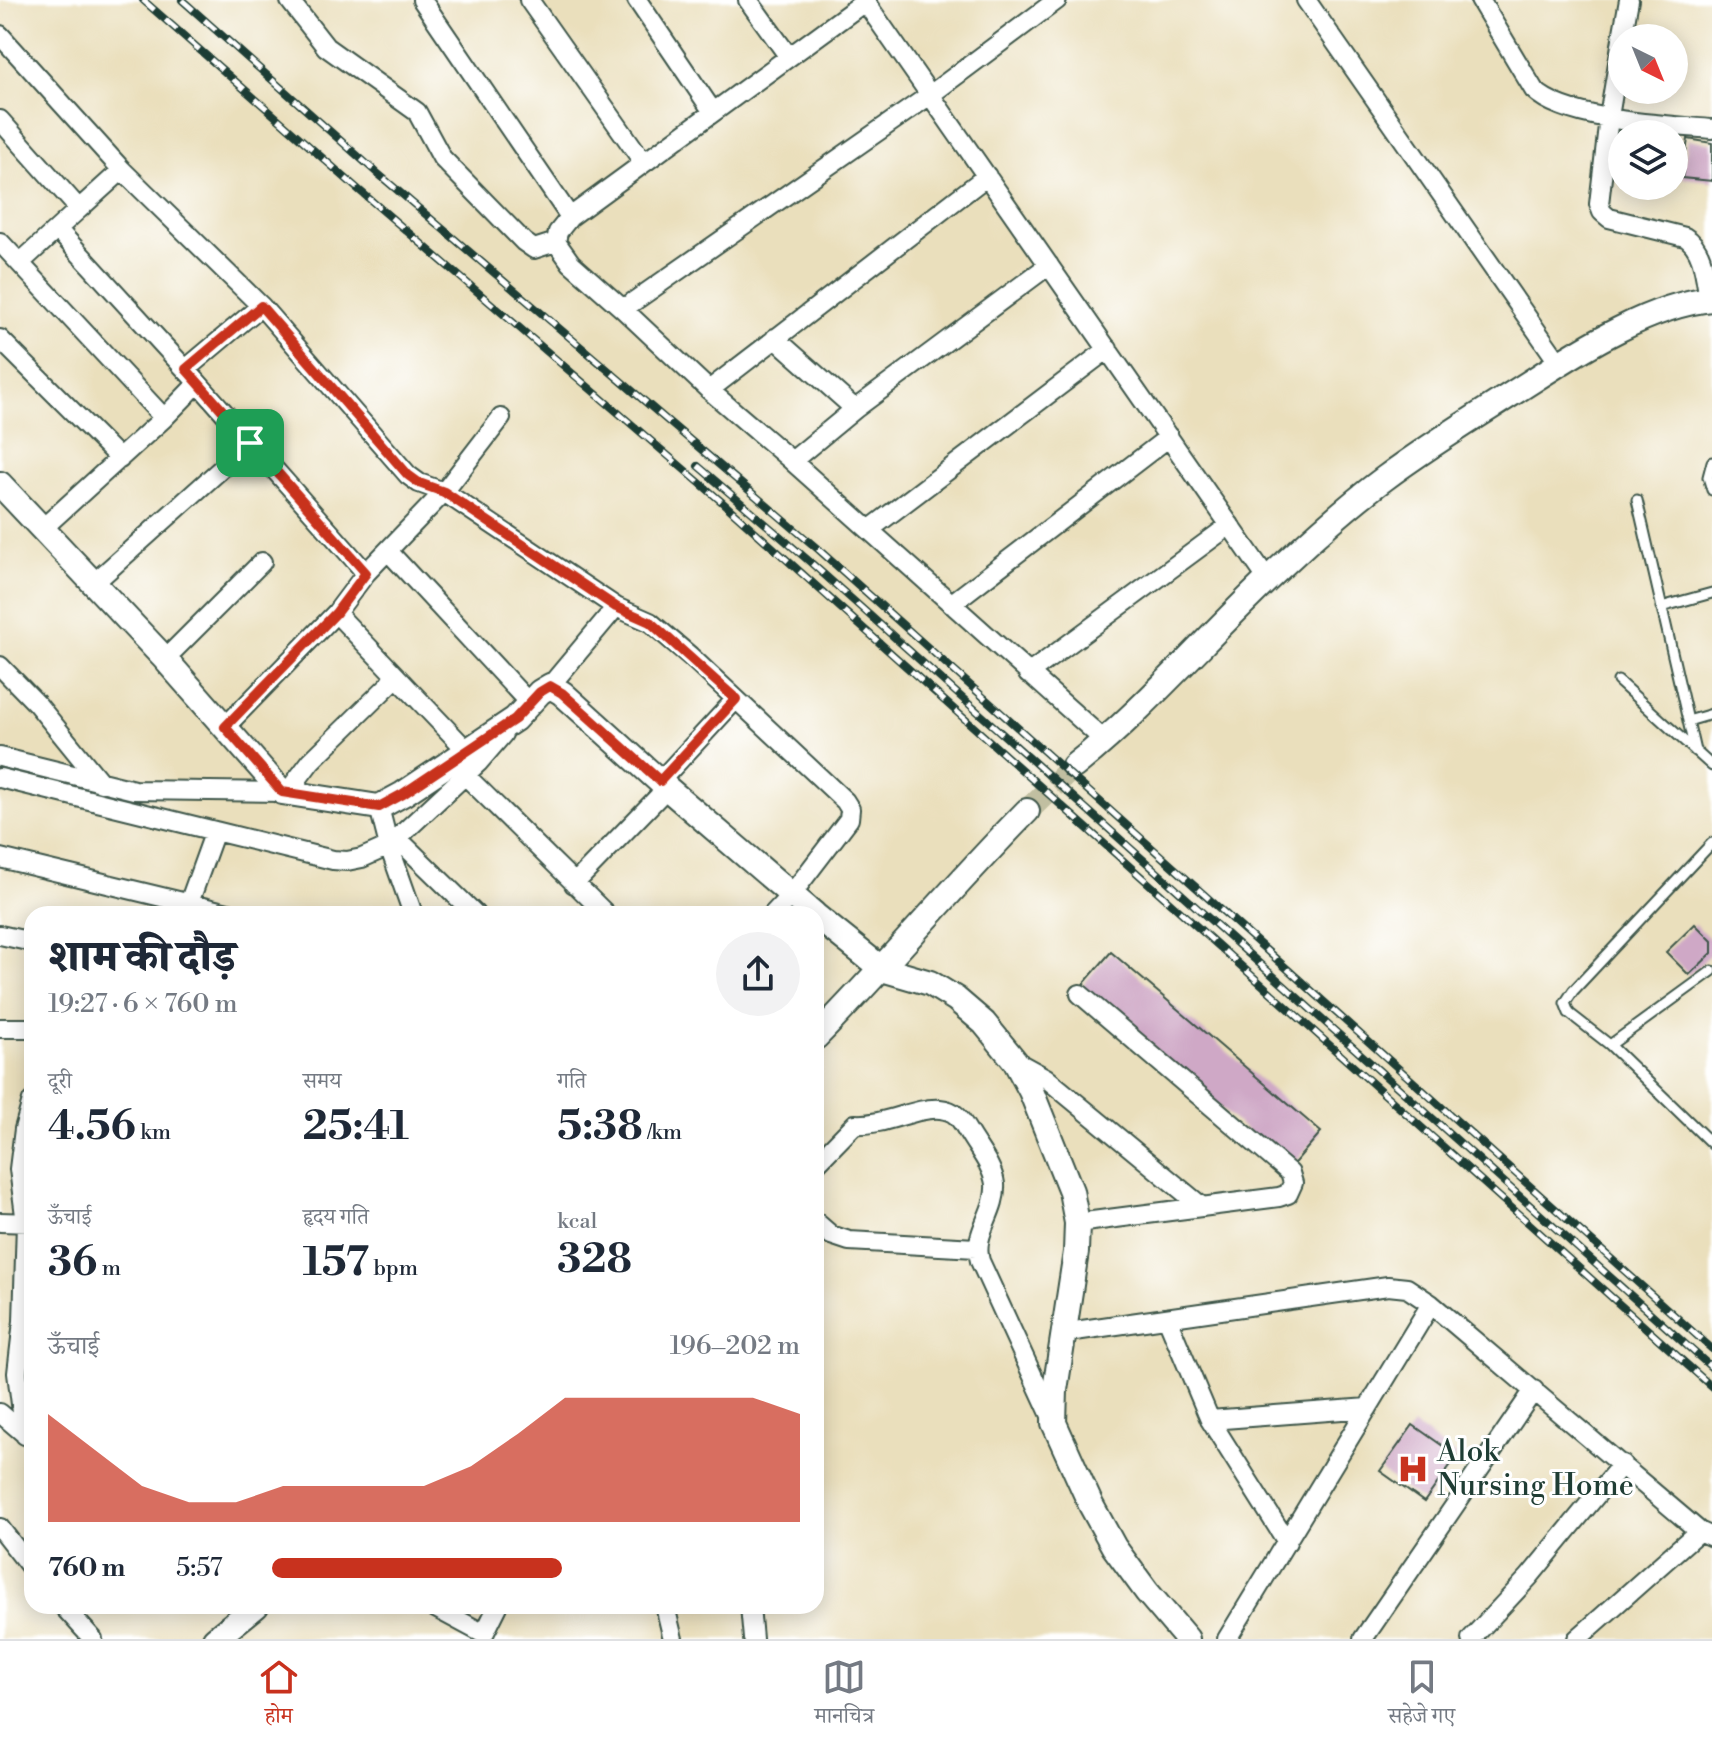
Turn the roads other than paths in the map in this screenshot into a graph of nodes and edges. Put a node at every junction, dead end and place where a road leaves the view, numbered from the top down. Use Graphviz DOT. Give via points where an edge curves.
graph roads {
  1 [pos="422,0"];
  2 [pos="529,0"];
  3 [pos="637,0"];
  4 [pos="748,0"];
  5 [pos="865,0"];
  6 [pos="1057,0"];
  7 [pos="1306,0"];
  8 [pos="1480,0"];
  9 [pos="1629,0"];
  10 [pos="290,1"];
  11 [pos="1625,24"];
  12 [pos="0,35"];
  13 [pos="789,57"];
  14 [pos="930,95"];
  15 [pos="1611,104"];
  16 [pos="713,112"];
  17 [pos="1609,117"];
  18 [pos="0,120"];
  19 [pos="1712,129"];
  20 [pos="644,163"];
  21 [pos="122,170"];
  22 [pos="987,176"];
  23 [pos="79,209"];
  24 [pos="570,217"];
  25 [pos="57,229"];
  26 [pos="0,242"];
  27 [pos="556,242"];
  28 [pos="21,262"];
  29 [pos="1049,265"];
  30 [pos="1711,299"];
  31 [pos="261,306"];
  32 [pos="623,309"];
  33 [pos="775,338"];
  34 [pos="0,339"];
  35 [pos="1108,349"];
  36 [pos="1559,363"];
  37 [pos="192,376"];
  38 [pos="709,390"];
  39 [pos="855,409"];
  40 [pos="164,418"];
  41 [pos="501,418"];
  42 [pos="1169,437"];
  43 [pos="250,443"];
  44 [pos="120,459"];
  45 [pos="792,461"];
  46 [pos="1712,462"];
  47 [pos="0,484"];
  48 [pos="1712,490"];
  49 [pos="444,492"];
  50 [pos="1637,500"];
  51 [pos="1230,525"];
  52 [pos="43,528"];
  53 [pos="869,530"];
  54 [pos="388,551"];
  55 [pos="262,562"];
  56 [pos="366,573"];
  57 [pos="1268,580"];
  58 [pos="94,583"];
  59 [pos="1712,593"];
  60 [pos="951,604"];
  61 [pos="616,607"];
  62 [pos="1661,607"];
  63 [pos="336,613"];
  64 [pos="165,659"];
  65 [pos="0,666"];
  66 [pos="1028,674"];
  67 [pos="397,677"];
  68 [pos="1618,681"];
  69 [pos="550,686"];
  70 [pos="736,699"];
  71 [pos="522,712"];
  72 [pos="1712,714"];
  73 [pos="1688,721"];
  74 [pos="225,727"];
  75 [pos="1105,741"];
  76 [pos="1695,751"];
  77 [pos="0,757"];
  78 [pos="470,763"];
  79 [pos="1074,766"];
  80 [pos="1712,766"];
  81 [pos="0,778"];
  82 [pos="101,783"];
  83 [pos="663,784"];
  84 [pos="284,793"];
  85 [pos="379,807"];
  86 [pos="1027,811"];
  87 [pos="215,831"];
  88 [pos="393,842"];
  89 [pos="1712,843"];
  90 [pos="0,858"];
  91 [pos="574,884"];
  92 [pos="791,895"];
  93 [pos="175,906"];
  94 [pos="187,906"];
  95 [pos="411,906"];
  96 [pos="466,906"];
  97 [pos="597,906"];
  98 [pos="781,906"];
  99 [pos="804,906"];
  100 [pos="824,922"];
  101 [pos="0,935"];
  102 [pos="24,940"];
  103 [pos="882,969"];
  104 [pos="1712,971"];
  105 [pos="1080,994"];
  106 [pos="0,1028"];
  107 [pos="24,1028"];
  108 [pos="824,1029"];
  109 [pos="1610,1045"];
  110 [pos="1015,1061"];
  111 [pos="24,1129"];
  112 [pos="1712,1144"];
  113 [pos="824,1156"];
  114 [pos="0,1168"];
  115 [pos="19,1169"];
  116 [pos="24,1196"];
  117 [pos="1201,1206"];
  118 [pos="0,1222"];
  119 [pos="24,1223"];
  120 [pos="1077,1223"];
  121 [pos="824,1229"];
  122 [pos="976,1248"];
  123 [pos="1431,1304"];
  124 [pos="24,1305"];
  125 [pos="1167,1318"];
  126 [pos="1061,1333"];
  127 [pos="1534,1390"];
  128 [pos="1368,1408"];
  129 [pos="0,1413"];
  130 [pos="24,1414"];
  131 [pos="1210,1420"];
  132 [pos="1054,1423"];
  133 [pos="24,1434"];
  134 [pos="1622,1464"];
  135 [pos="0,1528"];
  136 [pos="1706,1534"];
  137 [pos="1287,1542"];
  138 [pos="24,1559"];
  139 [pos="70,1614"];
  140 [pos="243,1614"];
  141 [pos="445,1614"];
  142 [pos="494,1614"];
  143 [pos="667,1614"];
  144 [pos="751,1614"];
  145 [pos="484,1637"];
  146 [pos="93,1639"];
  147 [pos="215,1639"];
  148 [pos="673,1639"];
  149 [pos="753,1639"];
  150 [pos="1187,1639"];
  151 [pos="1227,1639"];
  152 [pos="1363,1639"];
  153 [pos="1471,1639"];
  154 [pos="1577,1639"];
  1 -- 24 [label="street"];
  2 -- 20 [label="street"];
  3 -- 16 [label="street"];
  4 -- 13 [label="street"];
  5 -- 13 [label="street"];
  5 -- 14 [label="street"];
  6 -- 14 [label="street"];
  7 -- 36 [label="street"];
  8 -- 17 [label="street" via="1544,100"];
  9 -- 11 [label="street"];
  10 -- 27 [label="street" via="326,47 417,112 442,158 524,242 534,249"];
  12 -- 21 [label="street"];
  13 -- 16 [label="street"];
  14 -- 22 [label="street"];
  14 -- 32 [label="street"];
  15 -- 17 [label="street"];
  16 -- 20 [label="street"];
  17 -- 19 [label="street"];
  17 -- 30 [label="street" via="1602,212 1693,241"];
  18 -- 23 [label="street"];
  20 -- 24 [label="street"];
  21 -- 23 [label="street"];
  21 -- 31 [label="street"];
  22 -- 29 [label="street"];
  22 -- 33 [label="street"];
  23 -- 25 [label="street"];
  24 -- 27 [label="street"];
  25 -- 28 [label="street"];
  25 -- 37 [label="street"];
  26 -- 28 [label="street"];
  27 -- 32 [label="street" via="571,263"];
  28 -- 40 [label="street"];
  29 -- 35 [label="street"];
  29 -- 39 [label="street"];
  30 -- 36 [label="street" via="1652,314"];
  31 -- 37 [label="street"];
  31 -- 49 [label="street" via="408,475"];
  32 -- 38 [label="street"];
  33 -- 38 [label="street"];
  33 -- 39 [label="street"];
  34 -- 44 [label="street"];
  35 -- 42 [label="street"];
  35 -- 53 [label="street"];
  36 -- 57 [label="street" via="1382,480"];
  37 -- 40 [label="street"];
  37 -- 43 [label="street"];
  38 -- 45 [label="street"];
  39 -- 45 [label="street"];
  40 -- 44 [label="street"];
  41 -- 49 [label="street"];
  42 -- 51 [label="street"];
  42 -- 60 [label="street"];
  43 -- 56 [label="street"];
  43 -- 58 [label="street"];
  44 -- 52 [label="street"];
  45 -- 53 [label="street"];
  46 -- 48 [label="lane"];
  47 -- 52 [label="street"];
  49 -- 54 [label="street"];
  49 -- 61 [label="street"];
  50 -- 62 [label="lane"];
  51 -- 57 [label="street"];
  51 -- 66 [label="street"];
  52 -- 58 [label="street"];
  53 -- 60 [label="street"];
  54 -- 56 [label="street"];
  54 -- 71 [label="street"];
  55 -- 64 [label="street"];
  56 -- 63 [label="street"];
  57 -- 75 [label="street"];
  58 -- 64 [label="street"];
  59 -- 62 [label="lane"];
  60 -- 66 [label="street"];
  61 -- 69 [label="street"];
  61 -- 70 [label="street" via="650,622"];
  62 -- 73 [label="lane"];
  63 -- 67 [label="street"];
  63 -- 74 [label="street"];
  64 -- 74 [label="street"];
  65 -- 82 [label="street"];
  66 -- 75 [label="street"];
  67 -- 78 [label="street"];
  67 -- 84 [label="street"];
  68 -- 76 [label="lane"];
  69 -- 71 [label="street"];
  69 -- 83 [label="street"];
  70 -- 83 [label="street"];
  70 -- 92 [label="street" via="850,809 849,819"];
  71 -- 78 [label="street"];
  72 -- 73 [label="lane"];
  73 -- 76 [label="lane"];
  74 -- 84 [label="street"];
  75 -- 79 [label="street"];
  76 -- 80 [label="lane"];
  77 -- 82 [label="street"];
  78 -- 85 [label="street"];
  78 -- 88 [label="street"];
  78 -- 91 [label="street"];
  81 -- 87 [label="street"];
  82 -- 84 [label="street" via="134,790"];
  83 -- 91 [label="street"];
  83 -- 92 [label="street"];
  84 -- 85 [label="street"];
  85 -- 88 [label="street"];
  86 -- 103 [label="street"];
  87 -- 88 [label="street" via="347,861"];
  87 -- 94 [label="street"];
  88 -- 95 [label="street"];
  88 -- 96 [label="street"];
  89 -- 109 [label="lane" via="1565,1003 1569,1013"];
  90 -- 93 [label="street"];
  91 -- 97 [label="street"];
  92 -- 98 [label="street"];
  92 -- 99 [label="street"];
  100 -- 103 [label="street"];
  101 -- 102 [label="street"];
  103 -- 108 [label="street"];
  103 -- 110 [label="street" via="930,983 956,999"];
  104 -- 109 [label="lane"];
  105 -- 117 [label="street" via="1290,1173 1288,1194"];
  106 -- 107 [label="street"];
  109 -- 112 [label="lane"];
  110 -- 117 [label="street" via="1046,1078"];
  110 -- 120 [label="street" via="1071,1191"];
  111 -- 115 [label="street"];
  113 -- 122 [label="street" via="855,1124 949,1110 959,1117 995,1182"];
  114 -- 115 [label="street"];
  115 -- 116 [label="street"];
  117 -- 120 [label="street"];
  118 -- 119 [label="street"];
  120 -- 126 [label="street"];
  121 -- 122 [label="street" via="849,1241"];
  122 -- 132 [label="street"];
  123 -- 125 [label="street" via="1407,1288 1388,1286"];
  123 -- 127 [label="street"];
  123 -- 128 [label="street"];
  124 -- 130 [label="street" via="17,1373"];
  125 -- 126 [label="street"];
  125 -- 131 [label="street"];
  126 -- 132 [label="street"];
  127 -- 134 [label="street"];
  127 -- 152 [label="street"];
  128 -- 131 [label="street"];
  128 -- 137 [label="street"];
  129 -- 133 [label="street"];
  131 -- 137 [label="street"];
  132 -- 150 [label="street" via="1114,1547"];
  134 -- 136 [label="street"];
  134 -- 153 [label="street"];
  135 -- 138 [label="street"];
  136 -- 154 [label="street"];
  137 -- 151 [label="street"];
  139 -- 146 [label="street"];
  140 -- 147 [label="street"];
  141 -- 145 [label="street"];
  142 -- 145 [label="street"];
  143 -- 148 [label="street"];
  144 -- 149 [label="street"];
}
